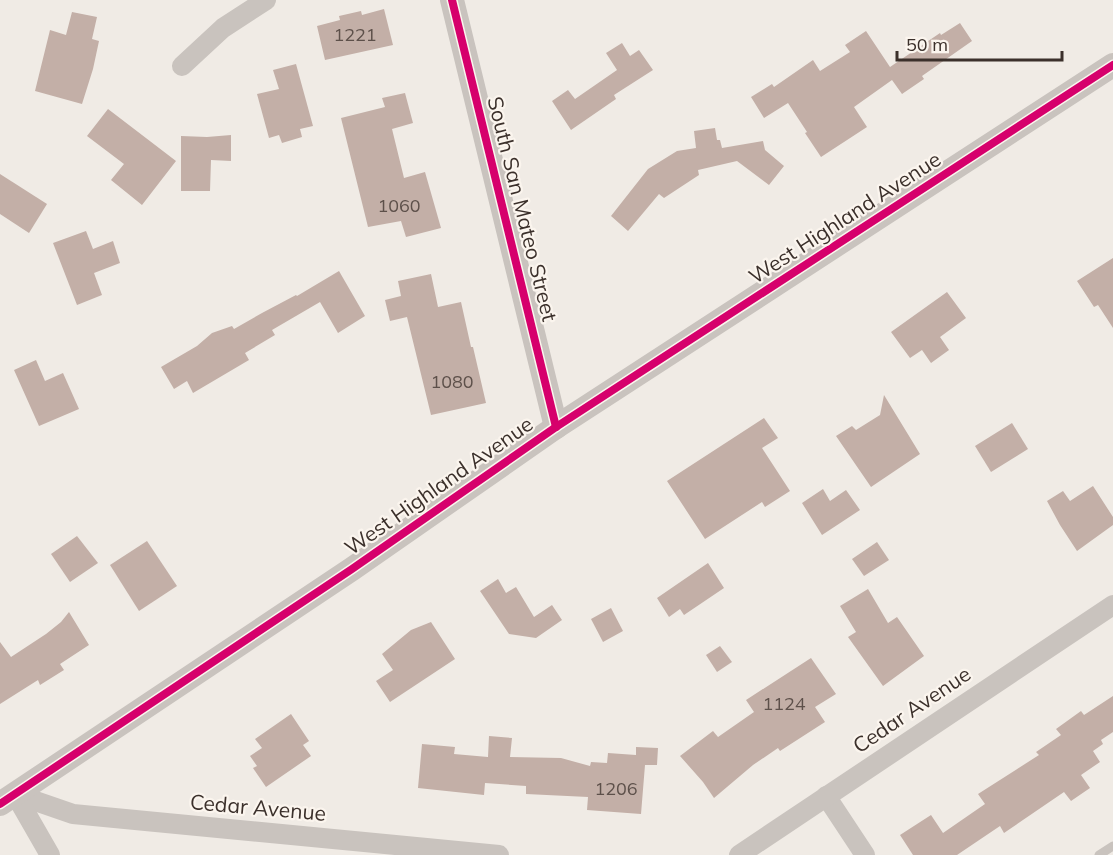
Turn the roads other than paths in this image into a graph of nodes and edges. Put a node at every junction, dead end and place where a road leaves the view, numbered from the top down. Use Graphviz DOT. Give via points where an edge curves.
graph roads {
  1 [pos="266,0"];
  2 [pos="452,0"];
  3 [pos="1113,65"];
  4 [pos="182,66"];
  5 [pos="556,427"];
  6 [pos="1113,605"];
  7 [pos="826,796"];
  8 [pos="7,799"];
  9 [pos="1113,846"];
  10 [pos="50,855"];
  11 [pos="499,855"];
  12 [pos="738,855"];
  13 [pos="865,855"];
  14 [pos="1099,855"];
  1 -- 4 [label="street" via="223,28"];
  2 -- 5 [label="street, South San Mateo Street"];
  3 -- 5 [label="street, West Highland Avenue"];
  5 -- 8 [label="street, West Highland Avenue"];
  6 -- 7 [label="street, Cedar Avenue"];
  7 -- 12 [label="street, Cedar Avenue"];
  7 -- 13 [label="street"];
  8 -- 10 [label="street"];
  8 -- 11 [label="street, Cedar Avenue" via="73,814"];
  9 -- 14 [label="lane"];
}
